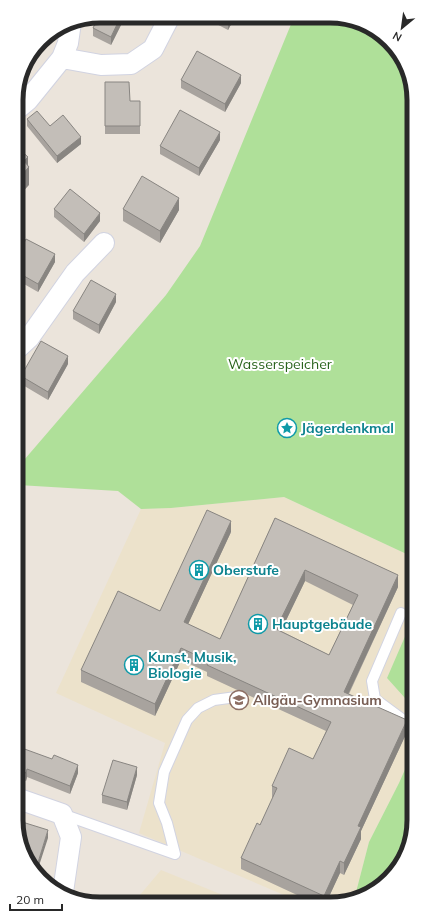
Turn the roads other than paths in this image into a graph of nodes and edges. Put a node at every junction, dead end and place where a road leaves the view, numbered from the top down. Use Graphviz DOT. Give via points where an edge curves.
graph roads {
  1 [pos="166,23"];
  2 [pos="70,29"];
  3 [pos="62,58"];
  4 [pos="23,104"];
  5 [pos="104,243"];
  6 [pos="23,344"];
  7 [pos="401,613"];
  8 [pos="236,698"];
  9 [pos="407,723"];
  10 [pos="23,800"];
  11 [pos="62,814"];
  12 [pos="64,888"];
  1 -- 3 [label="street" via="153,49 131,64 101,65"];
  2 -- 3 [label="street"];
  3 -- 4 [label="street"];
  5 -- 6 [label="street" via="75,273"];
  7 -- 9 [label="lane" via="372,681 375,699"];
  8 -- 11 [label="lane" via="214,700 198,708 187,720 164,772 159,803 175,854"];
  10 -- 11 [label="street"];
  11 -- 12 [label="street" via="71,837"];
}
